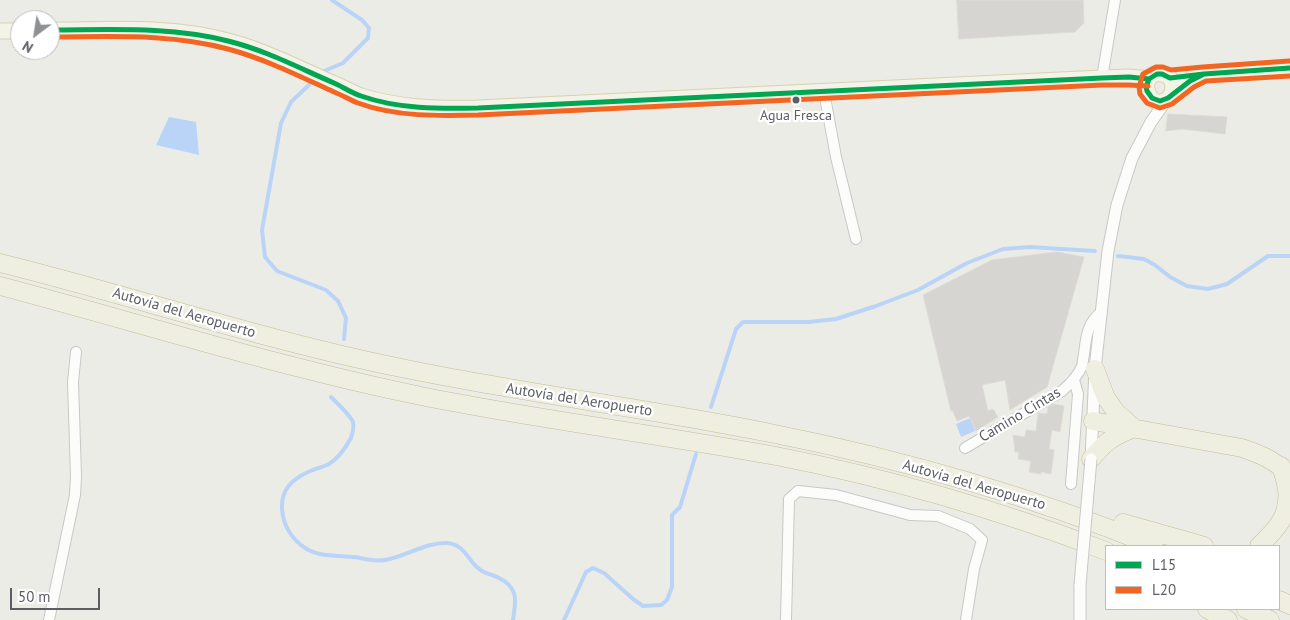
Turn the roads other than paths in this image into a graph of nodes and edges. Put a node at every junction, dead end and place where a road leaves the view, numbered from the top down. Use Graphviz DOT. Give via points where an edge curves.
graph roads {
  1 [pos="1115,0"];
  2 [pos="60,30"];
  3 [pos="1290,68"];
  4 [pos="1204,74"];
  5 [pos="1102,78"];
  6 [pos="1170,78"];
  7 [pos="1149,79"];
  8 [pos="824,92"];
  9 [pos="1170,97"];
  10 [pos="1152,98"];
  11 [pos="1151,122"];
  12 [pos="856,239"];
  13 [pos="0,263"];
  14 [pos="0,286"];
  15 [pos="1102,312"];
  16 [pos="76,352"];
  17 [pos="1095,369"];
  18 [pos="1074,380"];
  19 [pos="1093,420"];
  20 [pos="1134,428"];
  21 [pos="965,448"];
  22 [pos="1090,459"];
  23 [pos="1285,471"];
  24 [pos="1071,484"];
  25 [pos="1027,499"];
  26 [pos="1054,531"];
  27 [pos="1152,545"];
  28 [pos="1201,545"];
  29 [pos="1260,545"];
  30 [pos="1105,550"];
  31 [pos="1105,556"];
  32 [pos="1209,610"];
  33 [pos="1248,610"];
  34 [pos="49,620"];
  35 [pos="786,620"];
  36 [pos="966,620"];
  37 [pos="1080,620"];
  38 [pos="1228,620"];
  39 [pos="1270,620"];
  1 -- 5 [label="street"];
  2 -- 8 [label="main road" via="176,31 202,35 273,56 375,100 442,109"];
  3 -- 4 [label="main road"];
  4 -- 6 [label="main road"];
  4 -- 9 [label="main road"];
  5 -- 7 [label="main road"];
  5 -- 8 [label="main road"];
  6 -- 7 [label="main road" via="1162,74"];
  6 -- 9 [label="main road" via="1174,86"];
  7 -- 10 [label="main road" via="1146,87"];
  8 -- 12 [label="street"];
  9 -- 10 [label="main road" via="1160,101"];
  9 -- 11 [label="street"];
  10 -- 11 [label="street"];
  11 -- 15 [label="street" via="1132,158 1117,205 1108,251"];
  13 -- 25 [label="highway, Autovía del Aeropuerto" via="353,358 466,381 771,433 865,454"];
  14 -- 26 [label="highway, Autovía del Aeropuerto" via="349,380 510,412 780,457 886,480"];
  15 -- 17 [label="street"];
  15 -- 18 [label="street, Camino Cintas" via="1090,324 1082,366"];
  16 -- 34 [label="street" via="73,382 75,495"];
  17 -- 19 [label="street"];
  17 -- 20 [label="highway" via="1106,398"];
  18 -- 21 [label="street, Camino Cintas" via="1062,391"];
  18 -- 24 [label="street, Camino Cintas" via="1078,394"];
  19 -- 20 [label="highway"];
  19 -- 22 [label="street"];
  20 -- 22 [label="highway" via="1103,444"];
  20 -- 23 [label="highway" via="1242,448 1264,456"];
  22 -- 37 [label="street, bridge"];
  23 -- 29 [label="highway" via="1287,508 1277,528"];
  25 -- 27 [label="highway, Autovía del Aeropuerto"];
  25 -- 28 [label="highway"];
  26 -- 30 [label="highway, Autovía del Aeropuerto"];
  26 -- 31 [label="highway"];
  32 -- 38 [label="highway"];
  33 -- 39 [label="highway"];
  35 -- 36 [label="street" via="788,500 798,491 836,495 910,514 938,516 970,529 982,540"];
}
